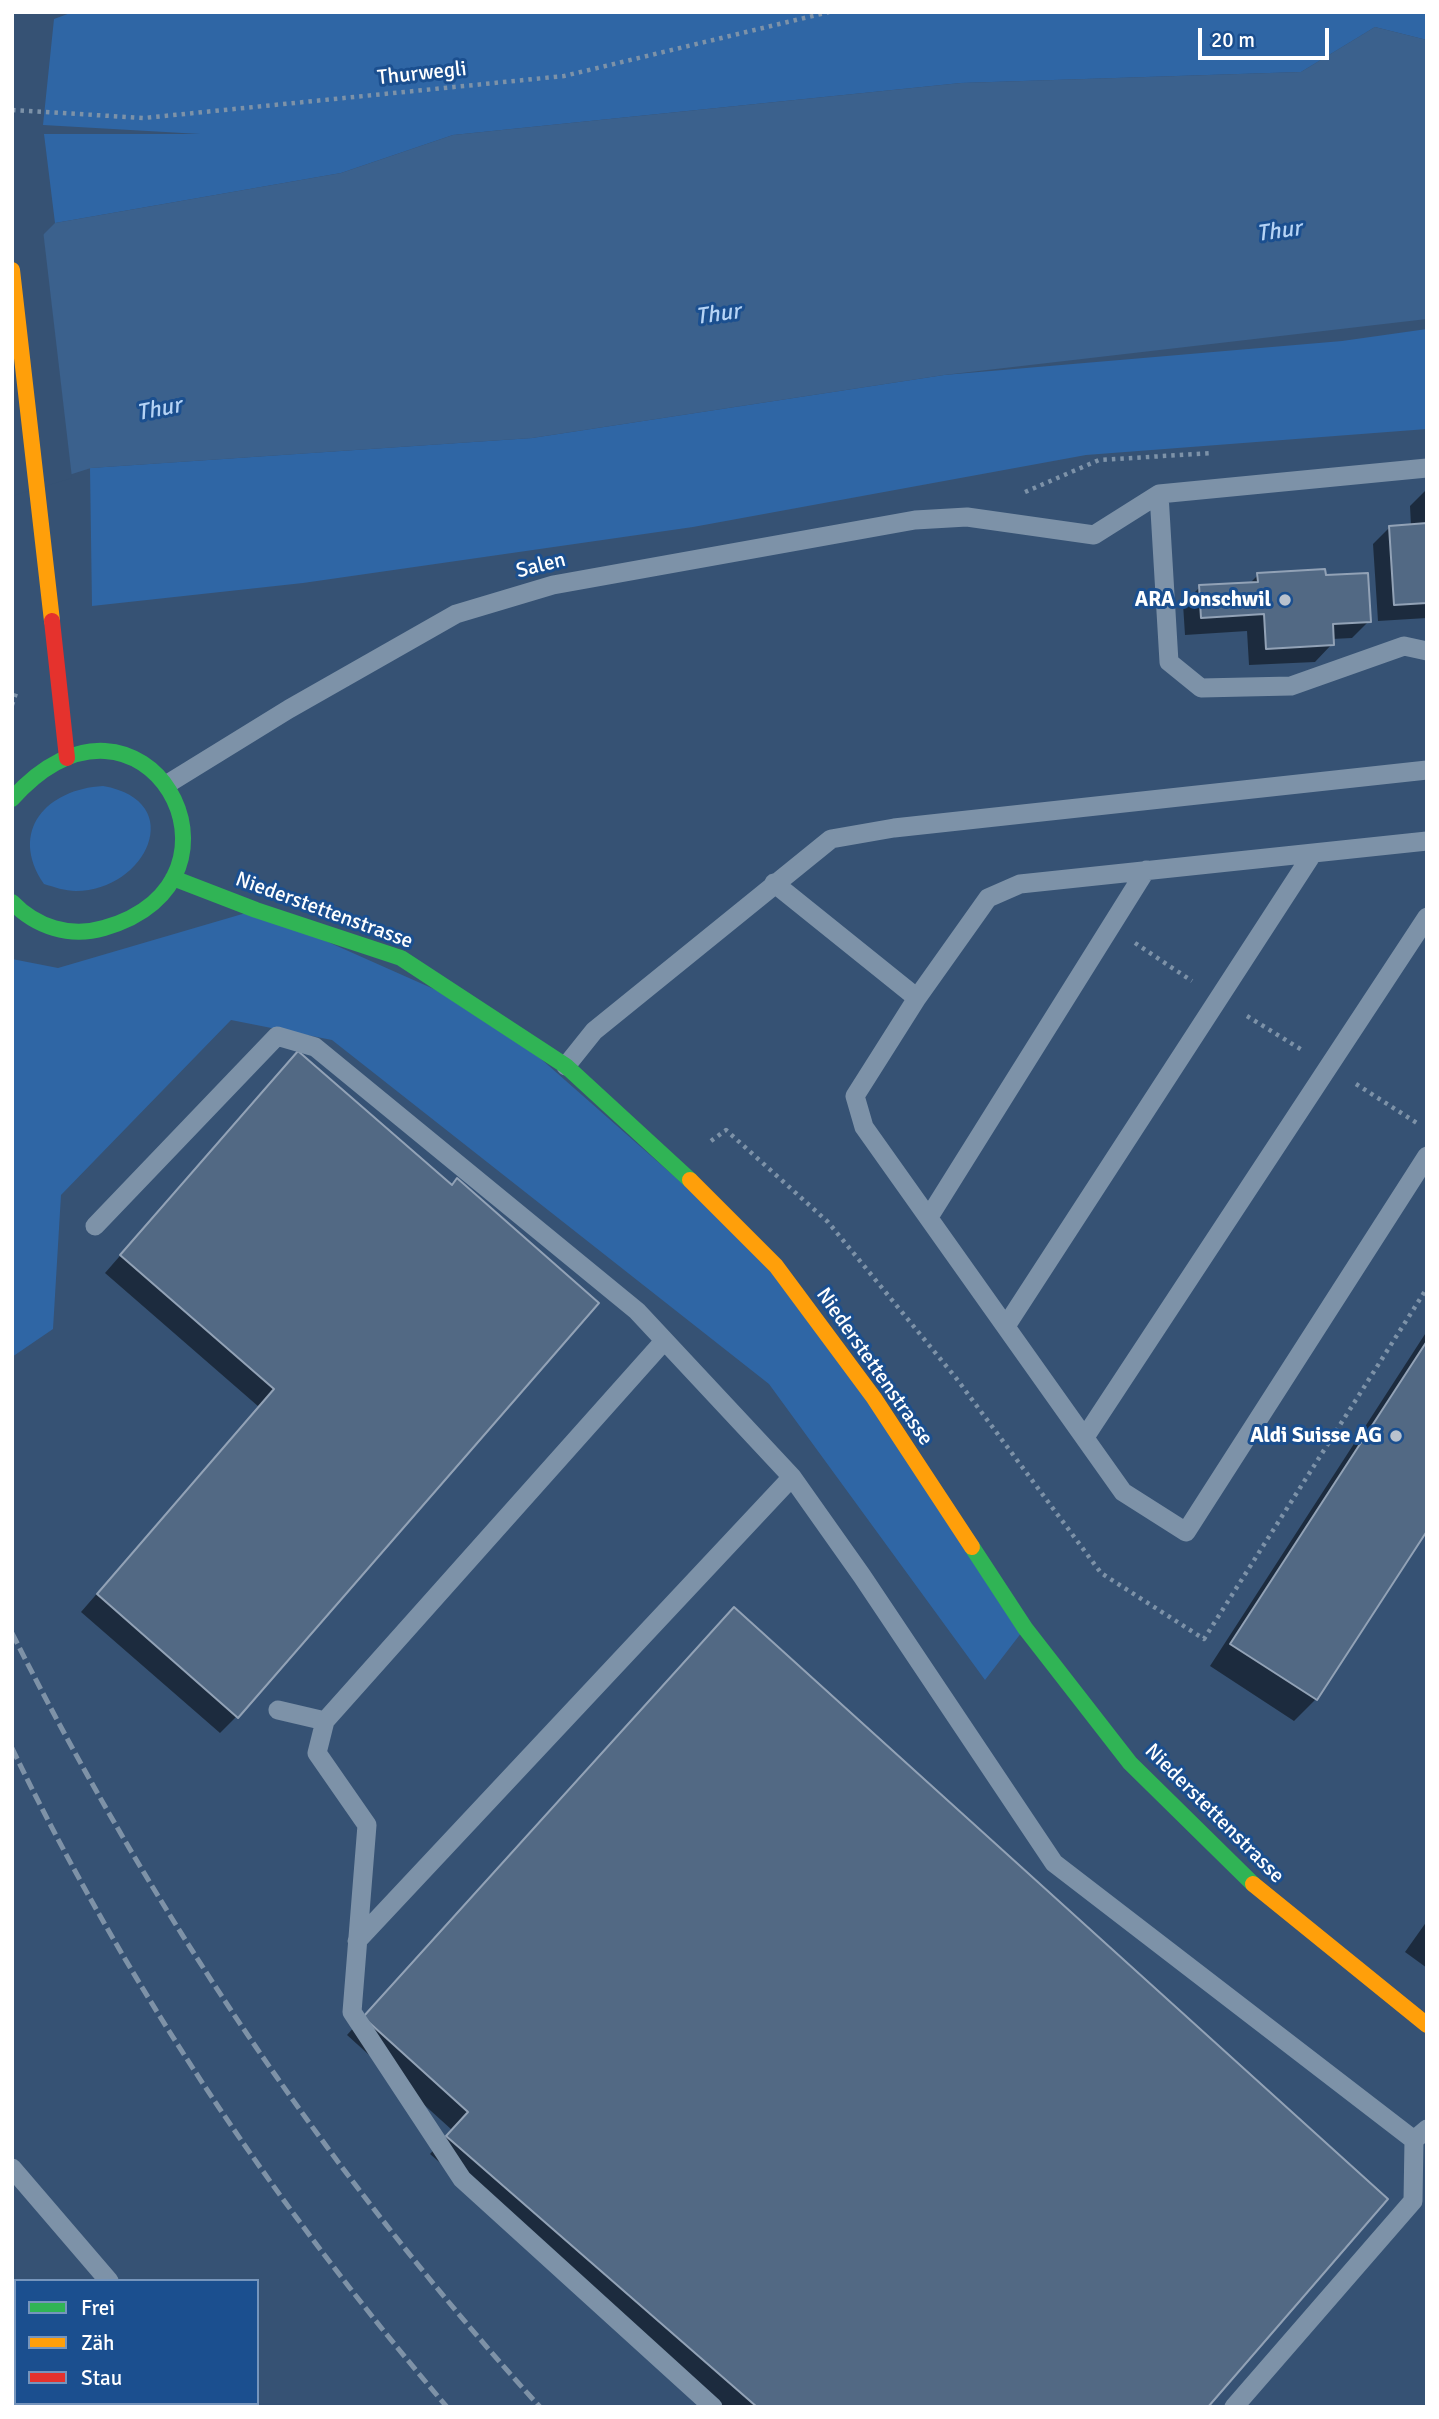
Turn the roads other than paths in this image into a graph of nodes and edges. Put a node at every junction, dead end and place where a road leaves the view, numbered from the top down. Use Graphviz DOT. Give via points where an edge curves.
graph roads {
  1 [pos="12,270"];
  2 [pos="1427,468"];
  3 [pos="1159,494"];
  4 [pos="1427,651"];
  5 [pos="67,758"];
  6 [pos="1427,770"];
  7 [pos="169,783"];
  8 [pos="12,799"];
  9 [pos="1427,841"];
  10 [pos="1313,853"];
  11 [pos="1146,870"];
  12 [pos="173,878"];
  13 [pos="774,883"];
  14 [pos="12,902"];
  15 [pos="1427,917"];
  16 [pos="30,919"];
  17 [pos="12,925"];
  18 [pos="917,998"];
  19 [pos="566,1066"];
  20 [pos="1427,1156"];
  21 [pos="929,1217"];
  22 [pos="95,1226"];
  23 [pos="1006,1326"];
  24 [pos="664,1341"];
  25 [pos="1085,1437"];
  26 [pos="792,1477"];
  27 [pos="278,1710"];
  28 [pos="325,1721"];
  29 [pos="357,1941"];
  30 [pos="1427,2025"];
  31 [pos="1420,2134"];
  32 [pos="12,2168"];
  33 [pos="107,2279"];
  34 [pos="713,2407"];
  35 [pos="1234,2407"];
  1 -- 5 [label="street"];
  2 -- 3 [label="lane"];
  3 -- 4 [label="lane" via="1170,662 1201,688 1292,686 1404,646"];
  3 -- 7 [label="lane, Salen" via="1094,535 968,517 915,520 553,585 456,614"];
  5 -- 7 [label="street" via="99,752 125,755 149,766"];
  5 -- 8 [label="street" via="44,768"];
  6 -- 13 [label="lane" via="843,836 831,839"];
  7 -- 12 [label="street" via="183,816 186,838"];
  9 -- 10 [label="lane"];
  10 -- 11 [label="lane"];
  10 -- 23 [label="lane"];
  11 -- 18 [label="lane" via="1020,884 988,898"];
  11 -- 21 [label="lane"];
  12 -- 16 [label="street" via="139,914 112,928 54,929"];
  12 -- 19 [label="street, Niederstettenstrasse" via="401,958"];
  13 -- 18 [label="lane"];
  13 -- 19 [label="lane" via="594,1031"];
  14 -- 16 [label="street"];
  15 -- 25 [label="lane"];
  16 -- 17 [label="street"];
  18 -- 21 [label="lane" via="855,1096 864,1127"];
  19 -- 30 [label="street, Niederstettenstrasse" via="776,1266 874,1398 1025,1628 1130,1763 1263,1894"];
  20 -- 25 [label="lane" via="1186,1532 1123,1492"];
  21 -- 23 [label="lane"];
  22 -- 24 [label="lane" via="277,1035 315,1047 638,1311"];
  23 -- 25 [label="lane"];
  24 -- 26 [label="lane"];
  24 -- 28 [label="lane"];
  26 -- 29 [label="lane"];
  26 -- 31 [label="lane" via="1054,1863"];
  27 -- 28 [label="lane"];
  28 -- 29 [label="lane" via="317,1753 367,1825"];
  29 -- 34 [label="lane" via="352,2012 462,2179"];
  31 -- 35 [label="lane" via="1413,2201"];
  32 -- 33 [label="lane"];
}
